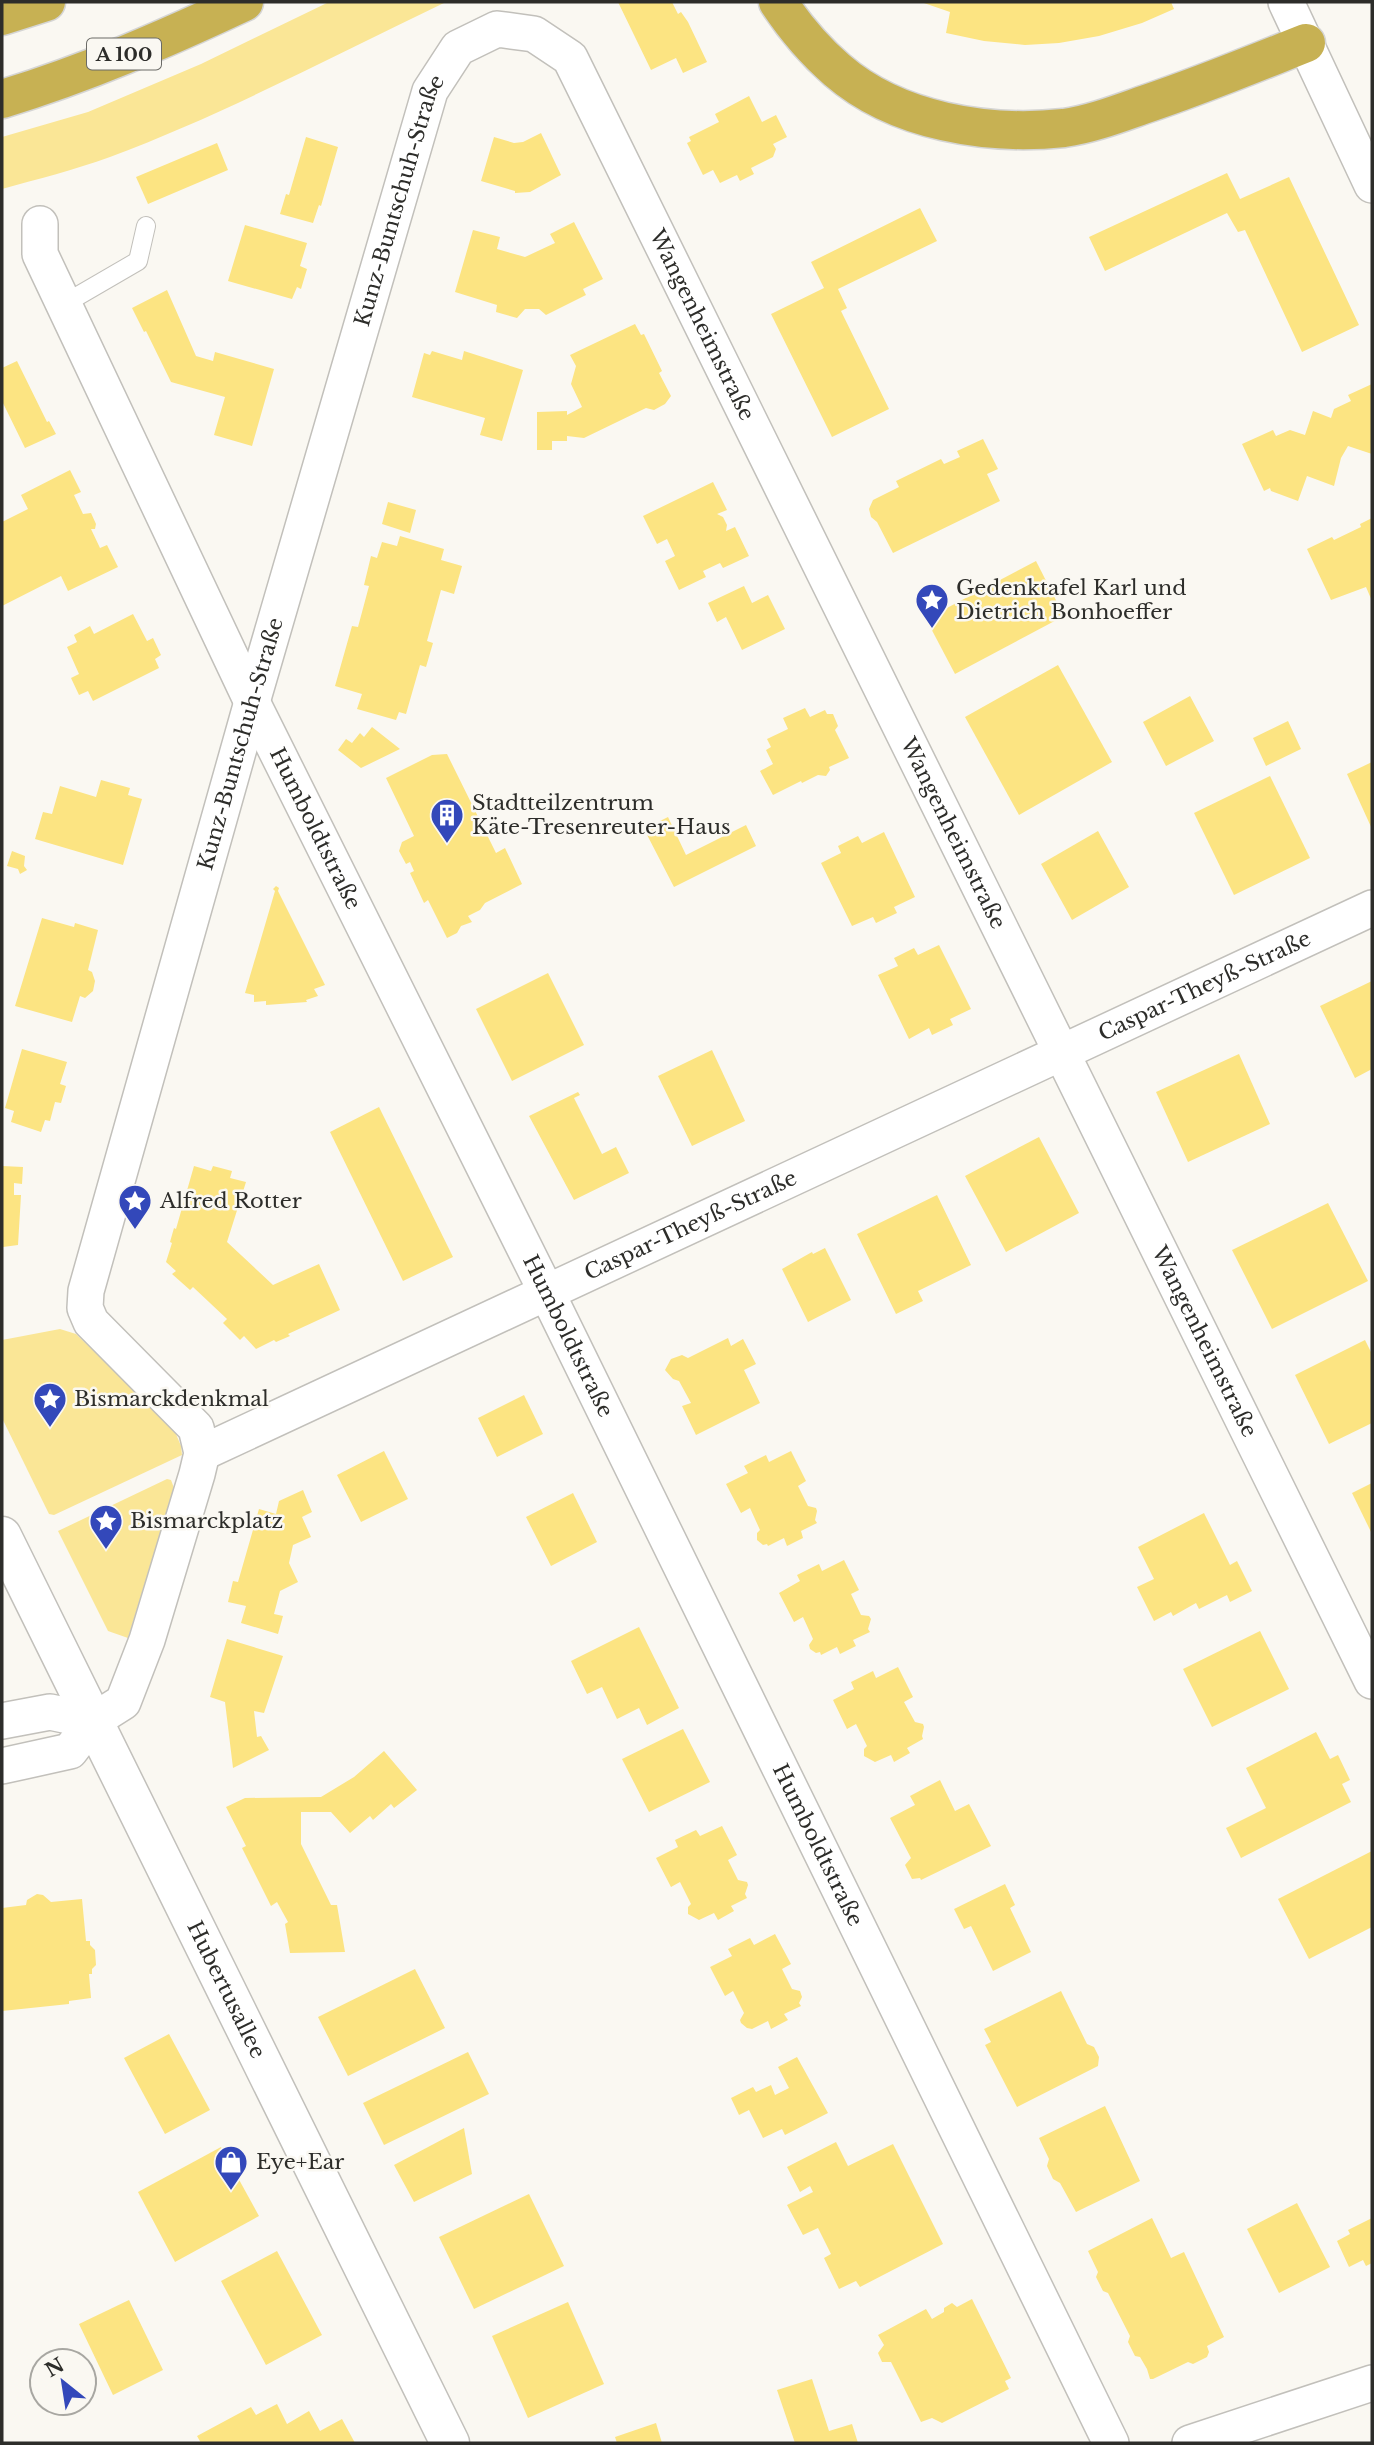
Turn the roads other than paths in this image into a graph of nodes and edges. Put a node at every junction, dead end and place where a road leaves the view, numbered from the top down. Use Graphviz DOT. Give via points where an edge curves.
graph roads {
  1 [pos="46,2"];
  2 [pos="244,2"];
  3 [pos="778,2"];
  4 [pos="1286,2"];
  5 [pos="2,16"];
  6 [pos="497,29"];
  7 [pos="1306,43"];
  8 [pos="2,99"];
  9 [pos="1372,185"];
  10 [pos="40,224"];
  11 [pos="146,226"];
  12 [pos="64,304"];
  13 [pos="251,702"];
  14 [pos="1372,908"];
  15 [pos="1062,1052"];
  16 [pos="546,1291"];
  17 [pos="202,1453"];
  18 [pos="2,1536"];
  19 [pos="1372,1681"];
  20 [pos="2,1721"];
  21 [pos="93,1721"];
  22 [pos="2,1766"];
  23 [pos="1372,2383"];
  24 [pos="450,2443"];
  25 [pos="1111,2443"];
  26 [pos="1190,2443"];
  1 -- 5 [label="highway"];
  2 -- 8 [label="highway, A 100" via="172,36"];
  3 -- 7 [label="highway" via="837,71 877,98 941,122 998,131 1066,128 1116,115"];
  4 -- 7 [label="street"];
  6 -- 13 [label="street, Kunz-Buntschuh-Straße" via="458,48 430,91"];
  6 -- 15 [label="street, Wangenheimstraße" via="534,34 570,58"];
  7 -- 9 [label="street"];
  10 -- 12 [label="street, Humboldtstraße" via="40,254"];
  11 -- 12 [label="lane" via="138,261"];
  12 -- 13 [label="street, Humboldtstraße"];
  13 -- 16 [label="street, Humboldtstraße"];
  13 -- 17 [label="street, Kunz-Buntschuh-Straße" via="84,1301 90,1322 196,1428"];
  14 -- 15 [label="street, Caspar-Theyß-Straße"];
  15 -- 16 [label="street, Caspar-Theyß-Straße"];
  15 -- 19 [label="street, Wangenheimstraße"];
  16 -- 17 [label="street, Caspar-Theyß-Straße"];
  16 -- 25 [label="street, Humboldtstraße"];
  17 -- 21 [label="street" via="147,1640 123,1702"];
  18 -- 21 [label="main road, Hubertusallee"];
  20 -- 21 [label="street" via="50,1712"];
  21 -- 22 [label="street" via="70,1751"];
  21 -- 24 [label="main road, Hubertusallee"];
  23 -- 26 [label="street"];
}
